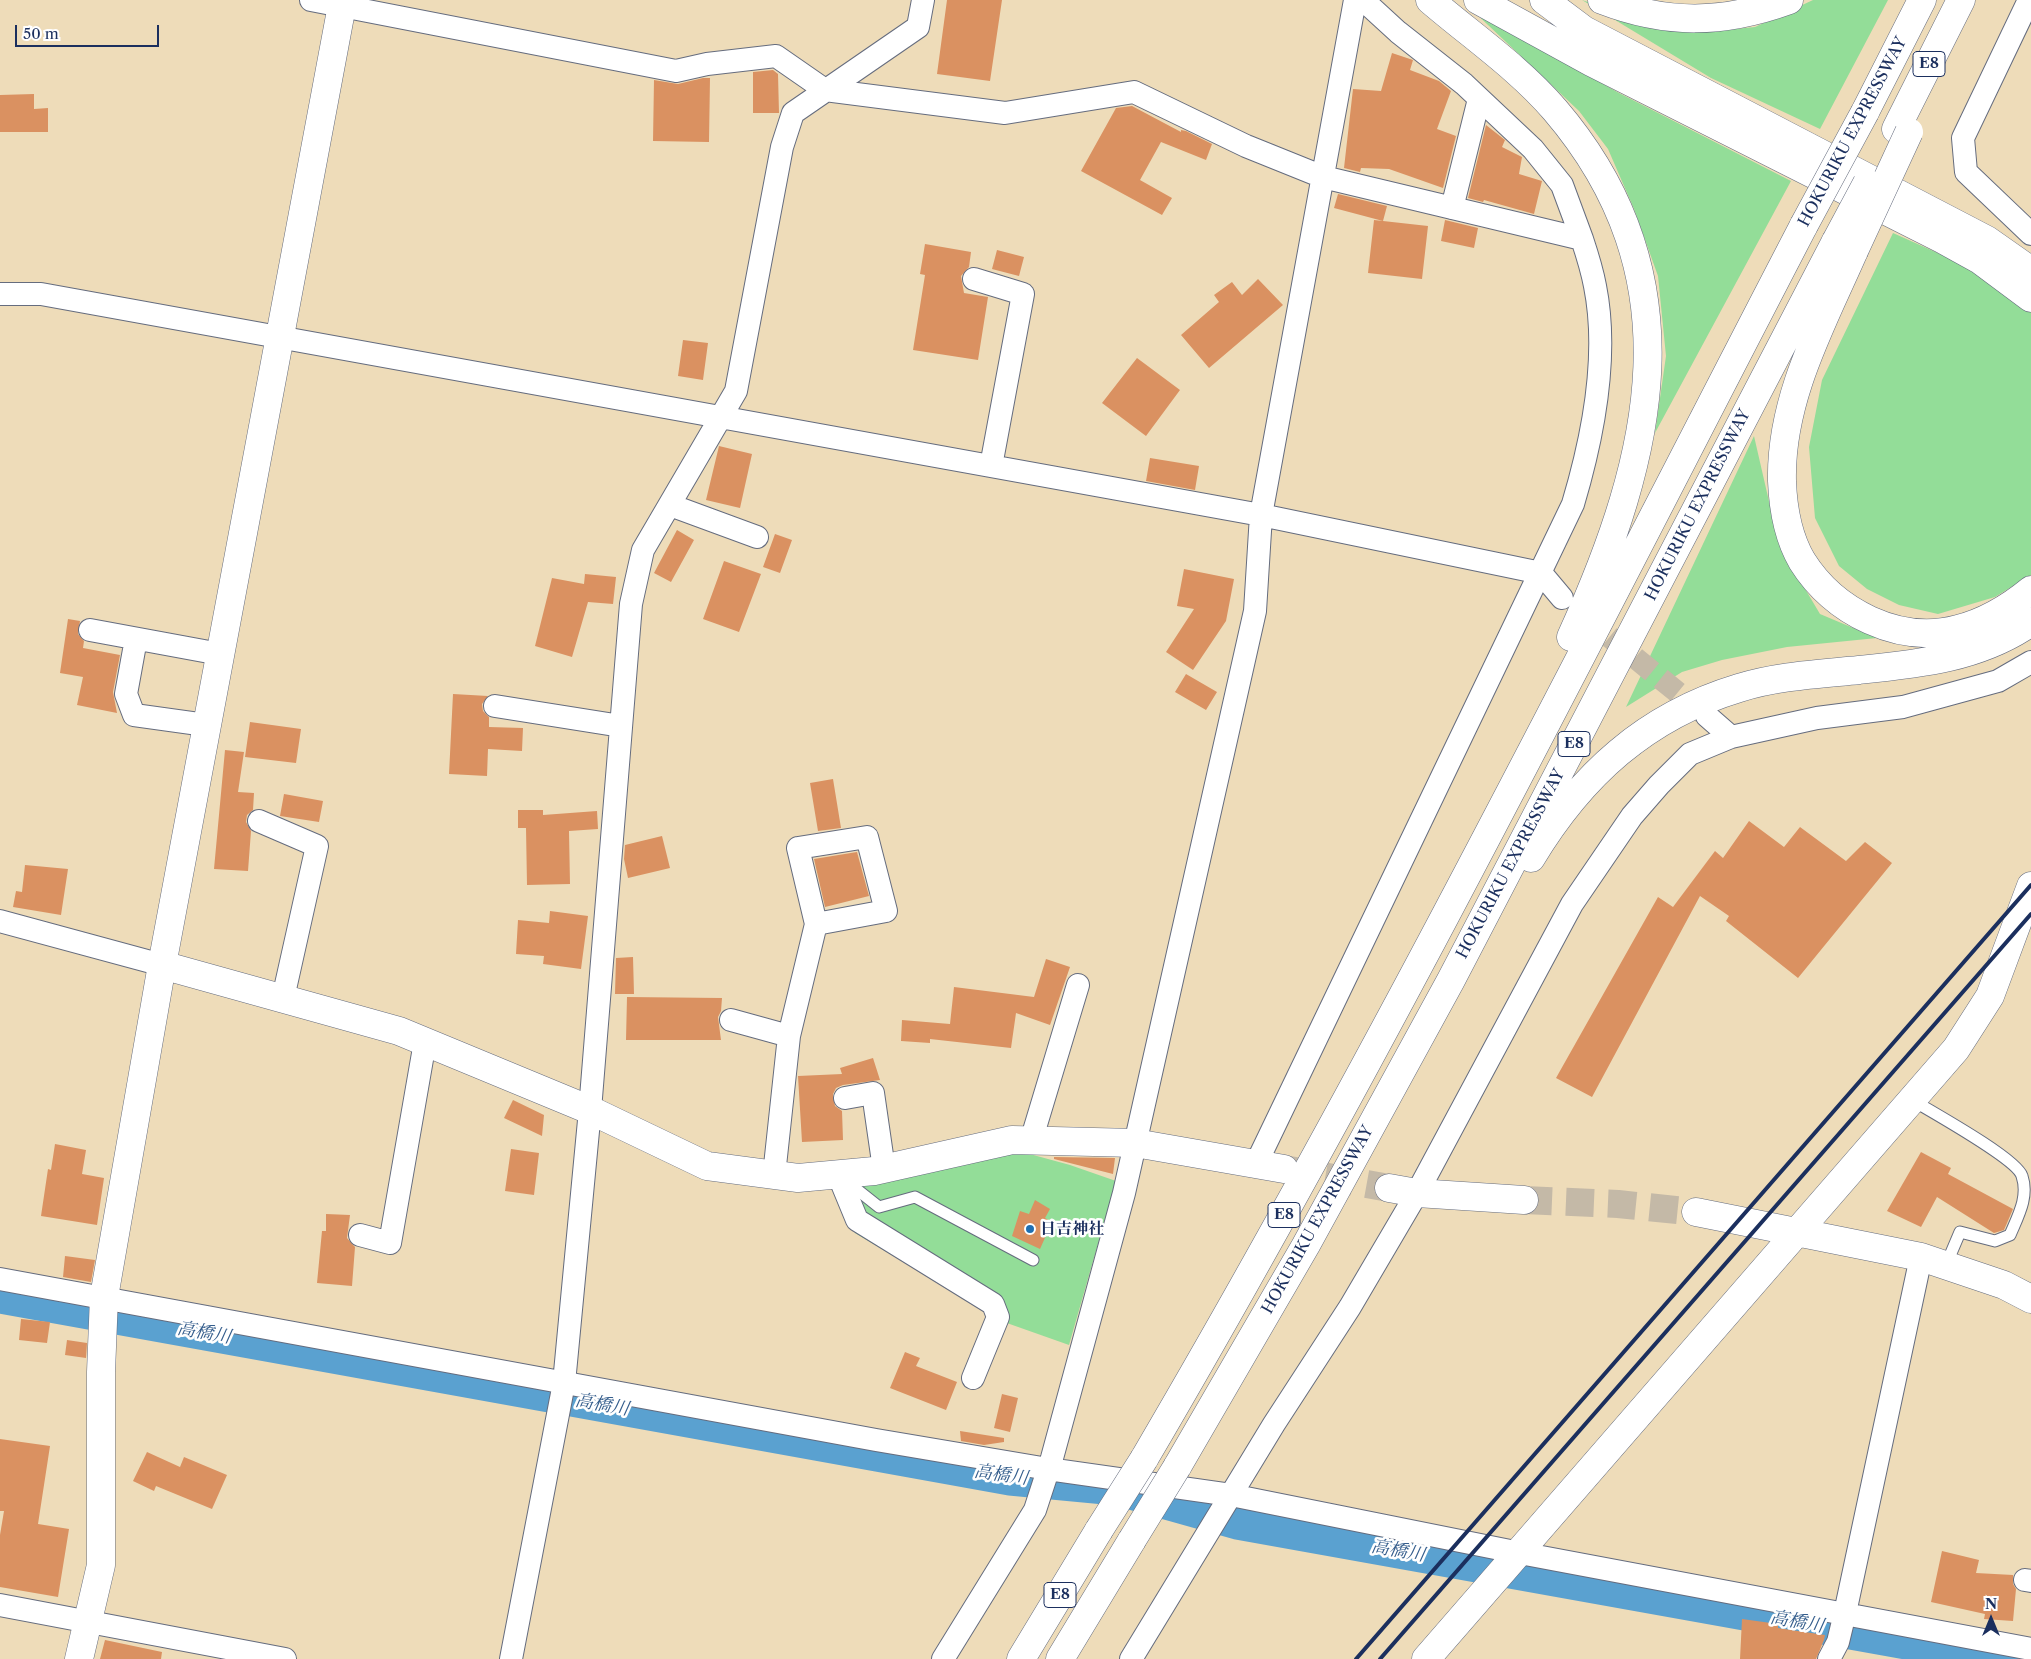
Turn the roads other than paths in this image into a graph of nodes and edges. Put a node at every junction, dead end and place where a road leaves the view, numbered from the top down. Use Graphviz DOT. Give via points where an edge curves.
graph roads {
  1 [pos="311,0"];
  2 [pos="922,0"];
  3 [pos="1355,0"];
  4 [pos="1364,0"];
  5 [pos="1430,0"];
  6 [pos="1478,0"];
  7 [pos="1544,0"];
  8 [pos="1602,0"];
  9 [pos="1789,0"];
  10 [pos="1922,0"];
  11 [pos="1962,0"];
  12 [pos="1966,0"];
  13 [pos="2029,0"];
  14 [pos="343,2"];
  15 [pos="825,90"];
  16 [pos="1479,100"];
  17 [pos="1902,130"];
  18 [pos="1323,177"];
  19 [pos="1452,208"];
  20 [pos="2031,234"];
  21 [pos="1582,238"];
  22 [pos="1845,246"];
  23 [pos="2031,271"];
  24 [pos="974,279"];
  25 [pos="0,294"];
  26 [pos="2031,298"];
  27 [pos="280,338"];
  28 [pos="722,416"];
  29 [pos="991,466"];
  30 [pos="670,505"];
  31 [pos="1261,515"];
  32 [pos="757,537"];
  33 [pos="1541,573"];
  34 [pos="2031,590"];
  35 [pos="1562,598"];
  36 [pos="2031,622"];
  37 [pos="90,630"];
  38 [pos="136,638"];
  39 [pos="220,654"];
  40 [pos="2031,662"];
  41 [pos="494,706"];
  42 [pos="1707,716"];
  43 [pos="206,725"];
  44 [pos="621,726"];
  45 [pos="1731,737"];
  46 [pos="259,821"];
  47 [pos="2031,886"];
  48 [pos="0,921"];
  49 [pos="816,924"];
  50 [pos="162,965"];
  51 [pos="1418,967"];
  52 [pos="1078,985"];
  53 [pos="283,998"];
  54 [pos="730,1020"];
  55 [pos="790,1036"];
  56 [pos="425,1042"];
  57 [pos="845,1098"];
  58 [pos="1912,1100"];
  59 [pos="590,1110"];
  60 [pos="1031,1141"];
  61 [pos="1135,1143"];
  62 [pos="1256,1164"];
  63 [pos="884,1169"];
  64 [pos="1284,1169"];
  65 [pos="838,1174"];
  66 [pos="774,1175"];
  67 [pos="1389,1188"];
  68 [pos="1417,1193"];
  69 [pos="1524,1200"];
  70 [pos="1696,1212"];
  71 [pos="1799,1231"];
  72 [pos="360,1235"];
  73 [pos="1306,1245"];
  74 [pos="1921,1257"];
  75 [pos="1033,1260"];
  76 [pos="1946,1266"];
  77 [pos="0,1279"];
  78 [pos="104,1297"];
  79 [pos="2031,1299"];
  80 [pos="974,1378"];
  81 [pos="564,1383"];
  82 [pos="1048,1469"];
  83 [pos="1231,1495"];
  84 [pos="1520,1553"];
  85 [pos="0,1606"];
  86 [pos="1845,1614"];
  87 [pos="88,1621"];
  88 [pos="2031,1648"];
  89 [pos="78,1659"];
  90 [pos="284,1659"];
  91 [pos="511,1659"];
  92 [pos="943,1659"];
  93 [pos="1021,1659"];
  94 [pos="1060,1659"];
  95 [pos="1131,1659"];
  96 [pos="1426,1659"];
  97 [pos="1829,1659"];
  1 -- 14 [label="street"];
  2 -- 15 [label="street" via="918,27"];
  3 -- 18 [label="street"];
  4 -- 16 [label="street"];
  5 -- 51 [label="main road" via="1530,83 1595,163 1627,226 1637,259 1649,328 1647,382 1639,438 1620,516 1606,556"];
  6 -- 26 [label="main road" via="1591,62 1942,239 1994,270"];
  7 -- 23 [label="main road" via="1584,30 1979,237"];
  8 -- 9 [label="main road" via="1653,16 1683,19 1738,15"];
  10 -- 51 [label="main road, HOKURIKU EXPRESSWAY / E8, bridge"];
  11 -- 17 [label="main road, HOKURIKU EXPRESSWAY / E8"];
  12 -- 17 [label="main road"];
  13 -- 20 [label="street" via="1963,138 1966,172"];
  14 -- 15 [label="street" via="676,71 776,56"];
  14 -- 27 [label="main road"];
  15 -- 18 [label="street" via="1005,113 1134,92 1246,146"];
  15 -- 28 [label="street" via="793,113 782,147 736,391"];
  16 -- 19 [label="street"];
  16 -- 21 [label="street" via="1533,149 1562,185"];
  17 -- 22 [label="main road, HOKURIKU EXPRESSWAY / E8, bridge"];
  18 -- 19 [label="street"];
  18 -- 31 [label="street"];
  19 -- 21 [label="street"];
  21 -- 33 [label="street" via="1596,287 1600,349 1595,412 1588,455 1573,504"];
  22 -- 34 [label="main road" via="1787,423 1782,480 1784,512 1802,560 1826,589 1845,605 1875,623 1899,631 1957,630 1988,619"];
  22 -- 73 [label="main road, HOKURIKU EXPRESSWAY / E8"];
  24 -- 29 [label="street" via="1024,294"];
  25 -- 27 [label="street" via="41,294"];
  27 -- 28 [label="street"];
  27 -- 39 [label="main road"];
  28 -- 29 [label="street"];
  28 -- 30 [label="street"];
  29 -- 31 [label="street"];
  30 -- 32 [label="street"];
  30 -- 44 [label="street" via="643,550 631,604"];
  31 -- 33 [label="street"];
  31 -- 61 [label="street" via="1255,611"];
  33 -- 35 [label="street"];
  33 -- 62 [label="street"];
  36 -- 73 [label="main road" via="1993,644 1962,655 1741,687 1676,712 1620,750 1588,780 1536,851 1366,1154"];
  37 -- 38 [label="street"];
  38 -- 39 [label="street"];
  38 -- 43 [label="street" via="126,694 134,715"];
  39 -- 43 [label="main road"];
  40 -- 45 [label="street" via="1998,681 1903,707 1817,718"];
  41 -- 44 [label="street"];
  42 -- 45 [label="street"];
  43 -- 50 [label="main road"];
  44 -- 59 [label="street"];
  45 -- 68 [label="street" via="1690,754 1632,816 1572,904"];
  46 -- 53 [label="street" via="317,846"];
  47 -- 58 [label="main road" via="1990,996 1956,1049"];
  48 -- 50 [label="street"];
  49 -- 49 [label="street" via="798,848 867,837 886,911"];
  49 -- 55 [label="street"];
  50 -- 53 [label="main road"];
  50 -- 78 [label="main road"];
  51 -- 93 [label="main road, HOKURIKU EXPRESSWAY / E8, bridge" via="1285,1215 1144,1459"];
  52 -- 60 [label="street"];
  53 -- 56 [label="main road" via="399,1031"];
  54 -- 55 [label="street"];
  55 -- 66 [label="street"];
  56 -- 59 [label="main road"];
  56 -- 72 [label="street" via="390,1243"];
  57 -- 63 [label="street" via="873,1094"];
  58 -- 71 [label="main road"];
  58 -- 76 [label="lane" via="1998,1153 2022,1174 2025,1192 2010,1235 1996,1240 1960,1232"];
  59 -- 66 [label="main road" via="707,1166"];
  59 -- 81 [label="street"];
  60 -- 61 [label="main road"];
  60 -- 63 [label="main road" via="1012,1140"];
  61 -- 62 [label="main road"];
  61 -- 82 [label="street"];
  62 -- 64 [label="main road"];
  63 -- 65 [label="main road"];
  65 -- 66 [label="main road" via="798,1178"];
  65 -- 75 [label="lane" via="879,1207 915,1197"];
  65 -- 80 [label="street" via="857,1220 993,1304 998,1317"];
  67 -- 68 [label="main road"];
  68 -- 69 [label="main road"];
  68 -- 83 [label="street" via="1350,1307"];
  70 -- 71 [label="main road"];
  71 -- 74 [label="main road"];
  71 -- 84 [label="main road"];
  73 -- 94 [label="main road, HOKURIKU EXPRESSWAY / E8, bridge" via="1177,1467"];
  74 -- 76 [label="main road"];
  74 -- 86 [label="street"];
  76 -- 79 [label="main road" via="2004,1284"];
  77 -- 78 [label="street"];
  78 -- 81 [label="street"];
  78 -- 87 [label="main road" via="101,1565"];
  81 -- 82 [label="street"];
  81 -- 91 [label="street"];
  82 -- 83 [label="street"];
  82 -- 92 [label="street" via="1036,1510"];
  83 -- 84 [label="street"];
  83 -- 95 [label="street"];
  84 -- 86 [label="street"];
  84 -- 96 [label="main road"];
  85 -- 87 [label="street"];
  86 -- 88 [label="street"];
  86 -- 97 [label="street" via="1838,1642"];
  87 -- 89 [label="main road"];
  87 -- 90 [label="street"];
}
